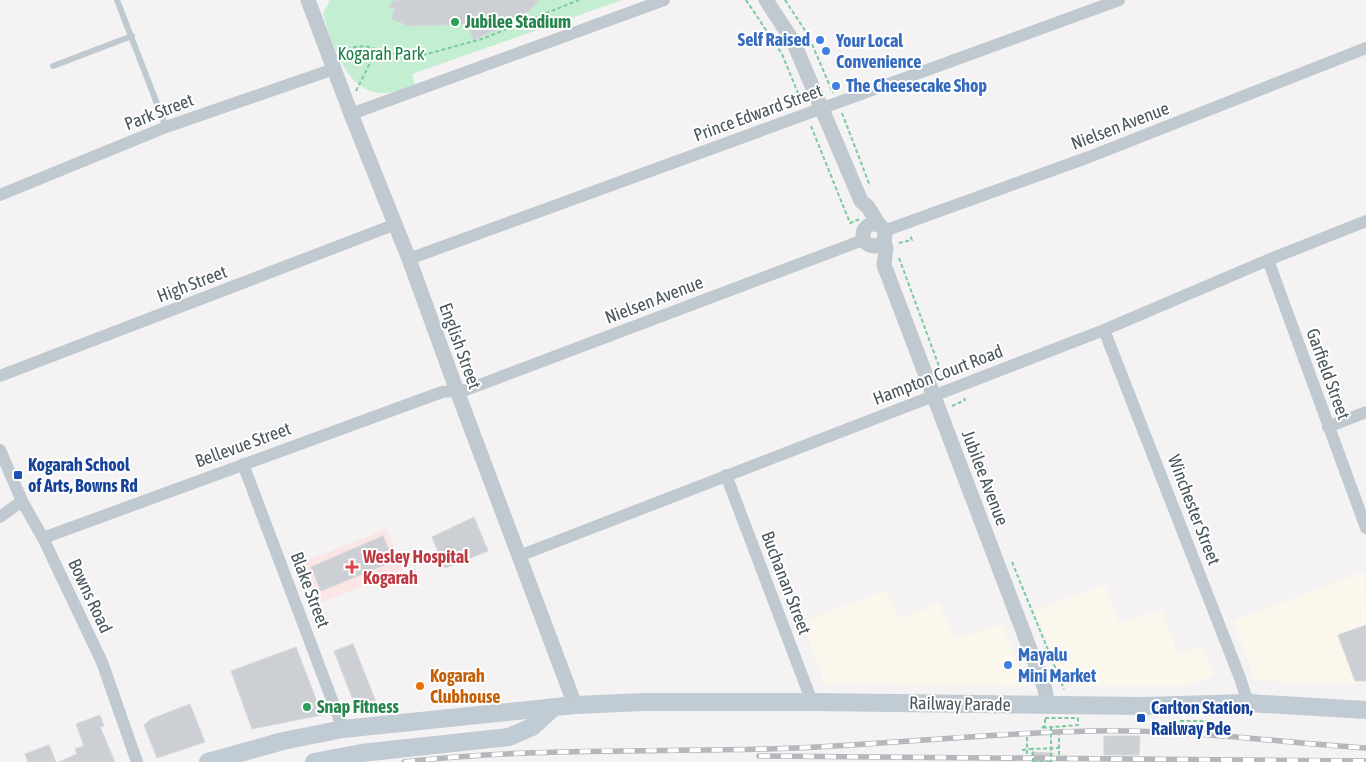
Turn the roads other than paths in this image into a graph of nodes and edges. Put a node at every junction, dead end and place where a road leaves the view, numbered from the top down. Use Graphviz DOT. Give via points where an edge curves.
graph roads {
  1 [pos="116,0"];
  2 [pos="308,0"];
  3 [pos="664,0"];
  4 [pos="766,0"];
  5 [pos="1119,0"];
  6 [pos="132,36"];
  7 [pos="1366,48"];
  8 [pos="332,63"];
  9 [pos="52,66"];
  10 [pos="821,108"];
  11 [pos="350,111"];
  12 [pos="166,126"];
  13 [pos="0,195"];
  14 [pos="1366,221"];
  15 [pos="396,224"];
  16 [pos="877,237"];
  17 [pos="409,259"];
  18 [pos="1268,260"];
  19 [pos="1104,330"];
  20 [pos="0,376"];
  21 [pos="457,391"];
  22 [pos="934,396"];
  23 [pos="1366,412"];
  24 [pos="1328,427"];
  25 [pos="0,450"];
  26 [pos="243,464"];
  27 [pos="726,475"];
  28 [pos="22,501"];
  29 [pos="0,516"];
  30 [pos="1366,528"];
  31 [pos="43,538"];
  32 [pos="519,556"];
  33 [pos="812,702"];
  34 [pos="1248,703"];
  35 [pos="575,705"];
  36 [pos="1047,705"];
  37 [pos="553,708"];
  38 [pos="1366,710"];
  39 [pos="343,729"];
  40 [pos="362,757"];
  41 [pos="232,758"];
  42 [pos="138,762"];
  43 [pos="208,762"];
  44 [pos="314,762"];
  1 -- 6 [label="lane"];
  2 -- 8 [label="street, English Street"];
  3 -- 11 [label="street"];
  4 -- 10 [label="street" via="793,41"];
  5 -- 10 [label="street, Prince Edward Street"];
  6 -- 9 [label="lane"];
  6 -- 12 [label="lane"];
  7 -- 16 [label="street, Nielsen Avenue" via="1089,157 905,223"];
  8 -- 11 [label="street, English Street"];
  8 -- 12 [label="street, Park Street"];
  10 -- 16 [label="street" via="861,201 868,207"];
  10 -- 17 [label="street, Prince Edward Street"];
  11 -- 15 [label="street, English Street"];
  12 -- 13 [label="street, Park Street"];
  14 -- 18 [label="street, Hampton Court Road"];
  15 -- 17 [label="street, English Street"];
  15 -- 20 [label="street, High Street"];
  16 -- 21 [label="street, Nielsen Avenue"];
  16 -- 22 [label="street, Jubilee Avenue" via="884,265"];
  17 -- 21 [label="street, English Street"];
  18 -- 19 [label="street, Hampton Court Road"];
  18 -- 24 [label="street, Garfield Street"];
  19 -- 22 [label="street, Hampton Court Road"];
  19 -- 34 [label="street, Winchester Street"];
  21 -- 26 [label="street, Bellevue Street" via="442,392"];
  21 -- 32 [label="street, English Street"];
  22 -- 27 [label="street, Hampton Court Road"];
  22 -- 36 [label="street, Jubilee Avenue" via="1044,686"];
  23 -- 24 [label="street"];
  24 -- 30 [label="street, Garfield Street"];
  25 -- 28 [label="street, Bowns Road"];
  26 -- 31 [label="street, Bellevue Street"];
  26 -- 39 [label="street, Blake Street"];
  27 -- 32 [label="street, Hampton Court Road"];
  27 -- 33 [label="street, Buchanan Street"];
  28 -- 29 [label="street"];
  28 -- 31 [label="street, Bowns Road"];
  31 -- 42 [label="street, Bowns Road" via="102,662"];
  32 -- 35 [label="street, English Street"];
  33 -- 35 [label="main road, Railway Parade"];
  33 -- 36 [label="main road, Railway Parade"];
  34 -- 36 [label="main road, Railway Parade"];
  34 -- 38 [label="main road, Railway Parade"];
  35 -- 37 [label="main road, Railway Parade"];
  37 -- 39 [label="main road, Railway Parade"];
  37 -- 40 [label="main road" via="532,727 509,737"];
  39 -- 41 [label="main road, Railway Parade" via="283,741"];
  40 -- 44 [label="main road"];
  41 -- 43 [label="main road, Railway Parade"];
}
